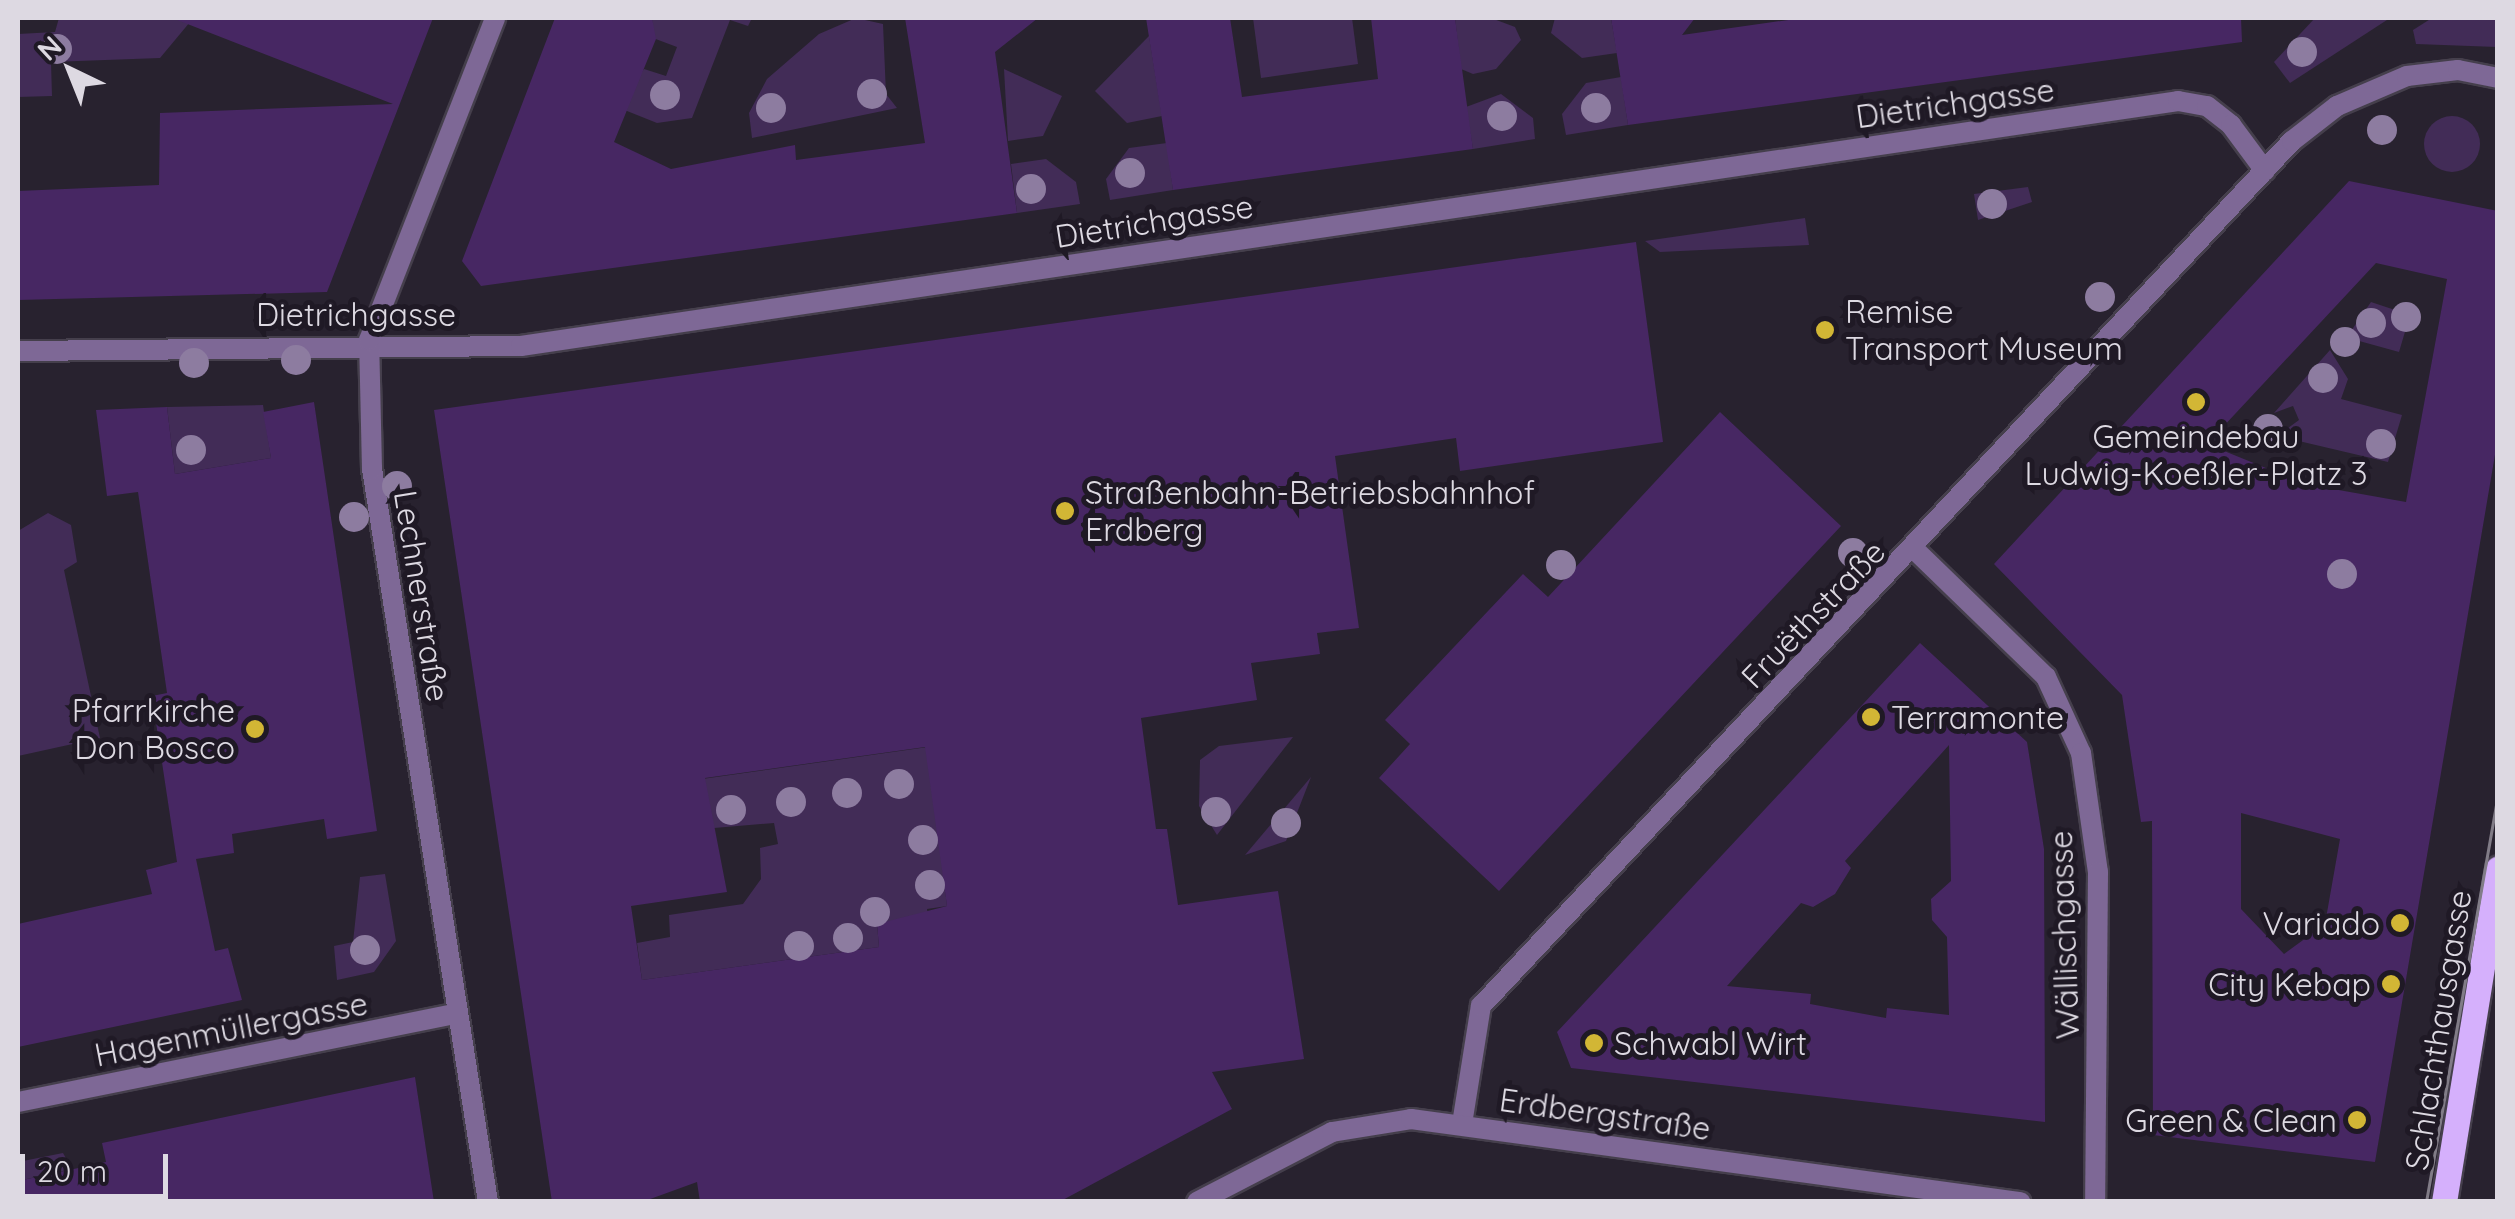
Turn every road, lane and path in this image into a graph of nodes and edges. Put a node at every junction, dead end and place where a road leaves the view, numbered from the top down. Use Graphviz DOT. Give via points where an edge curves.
graph roads {
  1 [pos="495,18"];
  2 [pos="2498,78"];
  3 [pos="2265,171"];
  4 [pos="369,340"];
  5 [pos="18,351"];
  6 [pos="1914,550"];
  7 [pos="2498,868"];
  8 [pos="456,1014"];
  9 [pos="18,1102"];
  10 [pos="1462,1124"];
  11 [pos="488,1202"];
  12 [pos="1197,1202"];
  13 [pos="2020,1202"];
  14 [pos="2096,1202"];
  15 [pos="2444,1202"];
  1 -- 4 [label="street, Lechnerstraße"];
  2 -- 3 [label="street, Fruëthstraße" via="2432,70 2371,89 2316,120"];
  3 -- 4 [label="street, Dietrichgasse" via="2232,125 2207,106 2178,101 521,346"];
  3 -- 6 [label="street, Fruëthstraße"];
  4 -- 5 [label="street, Dietrichgasse"];
  4 -- 8 [label="street, Lechnerstraße" via="372,468"];
  6 -- 10 [label="street, Fruëthstraße" via="1481,1006"];
  6 -- 14 [label="street, Wällischgasse" via="2046,677 2082,753 2098,872"];
  7 -- 15 [label="main road, Schlachthausgasse"];
  8 -- 9 [label="street, Hagenmüllergasse"];
  8 -- 11 [label="street, Lechnerstraße"];
  10 -- 12 [label="street, Erdbergstraße" via="1374,1120 1332,1132"];
  10 -- 13 [label="street, Erdbergstraße"];
}
